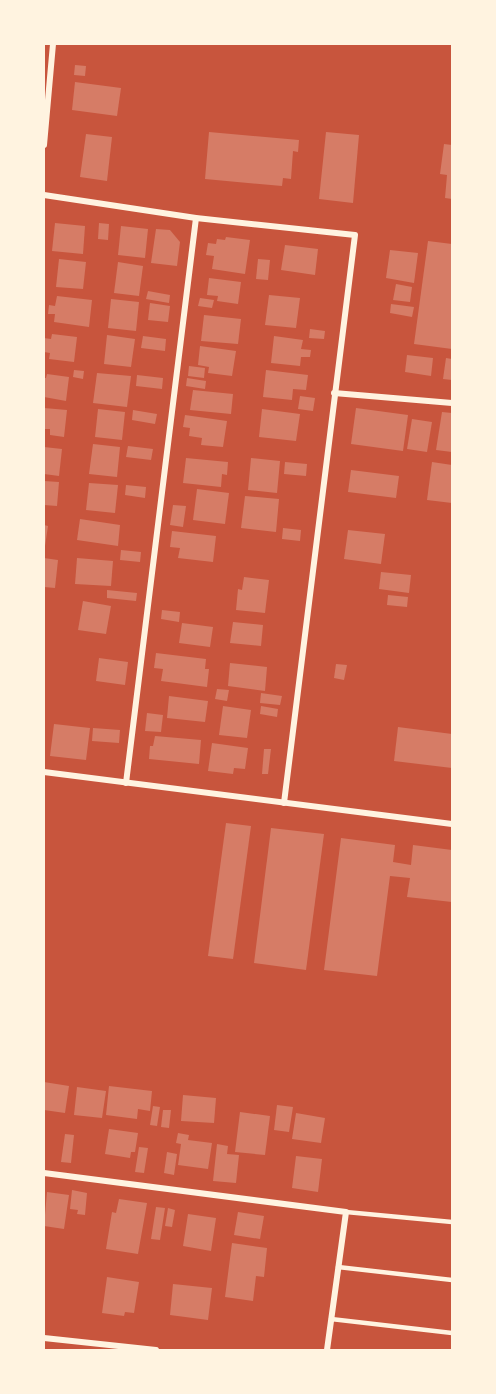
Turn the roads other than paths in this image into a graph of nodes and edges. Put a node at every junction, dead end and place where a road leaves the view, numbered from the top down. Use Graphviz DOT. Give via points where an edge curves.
graph roads {
  1 [pos="53,44"];
  2 [pos="44,145"];
  3 [pos="44,195"];
  4 [pos="196,218"];
  5 [pos="334,393"];
  6 [pos="453,403"];
  7 [pos="44,772"];
  8 [pos="126,783"];
  9 [pos="284,803"];
  10 [pos="453,824"];
  11 [pos="44,1173"];
  12 [pos="346,1212"];
  13 [pos="453,1222"];
  14 [pos="338,1267"];
  15 [pos="453,1280"];
  16 [pos="331,1319"];
  17 [pos="453,1333"];
  18 [pos="44,1338"];
  19 [pos="156,1350"];
  20 [pos="327,1350"];
  1 -- 2 [label="street"];
  3 -- 4 [label="street"];
  4 -- 5 [label="street" via="355,235"];
  4 -- 8 [label="street"];
  5 -- 6 [label="street"];
  5 -- 9 [label="street"];
  7 -- 8 [label="street"];
  8 -- 9 [label="street"];
  9 -- 10 [label="street"];
  11 -- 12 [label="street"];
  12 -- 13 [label="lane"];
  12 -- 14 [label="street"];
  14 -- 15 [label="lane"];
  14 -- 16 [label="street"];
  16 -- 17 [label="lane"];
  16 -- 20 [label="street"];
  18 -- 19 [label="street"];
}
